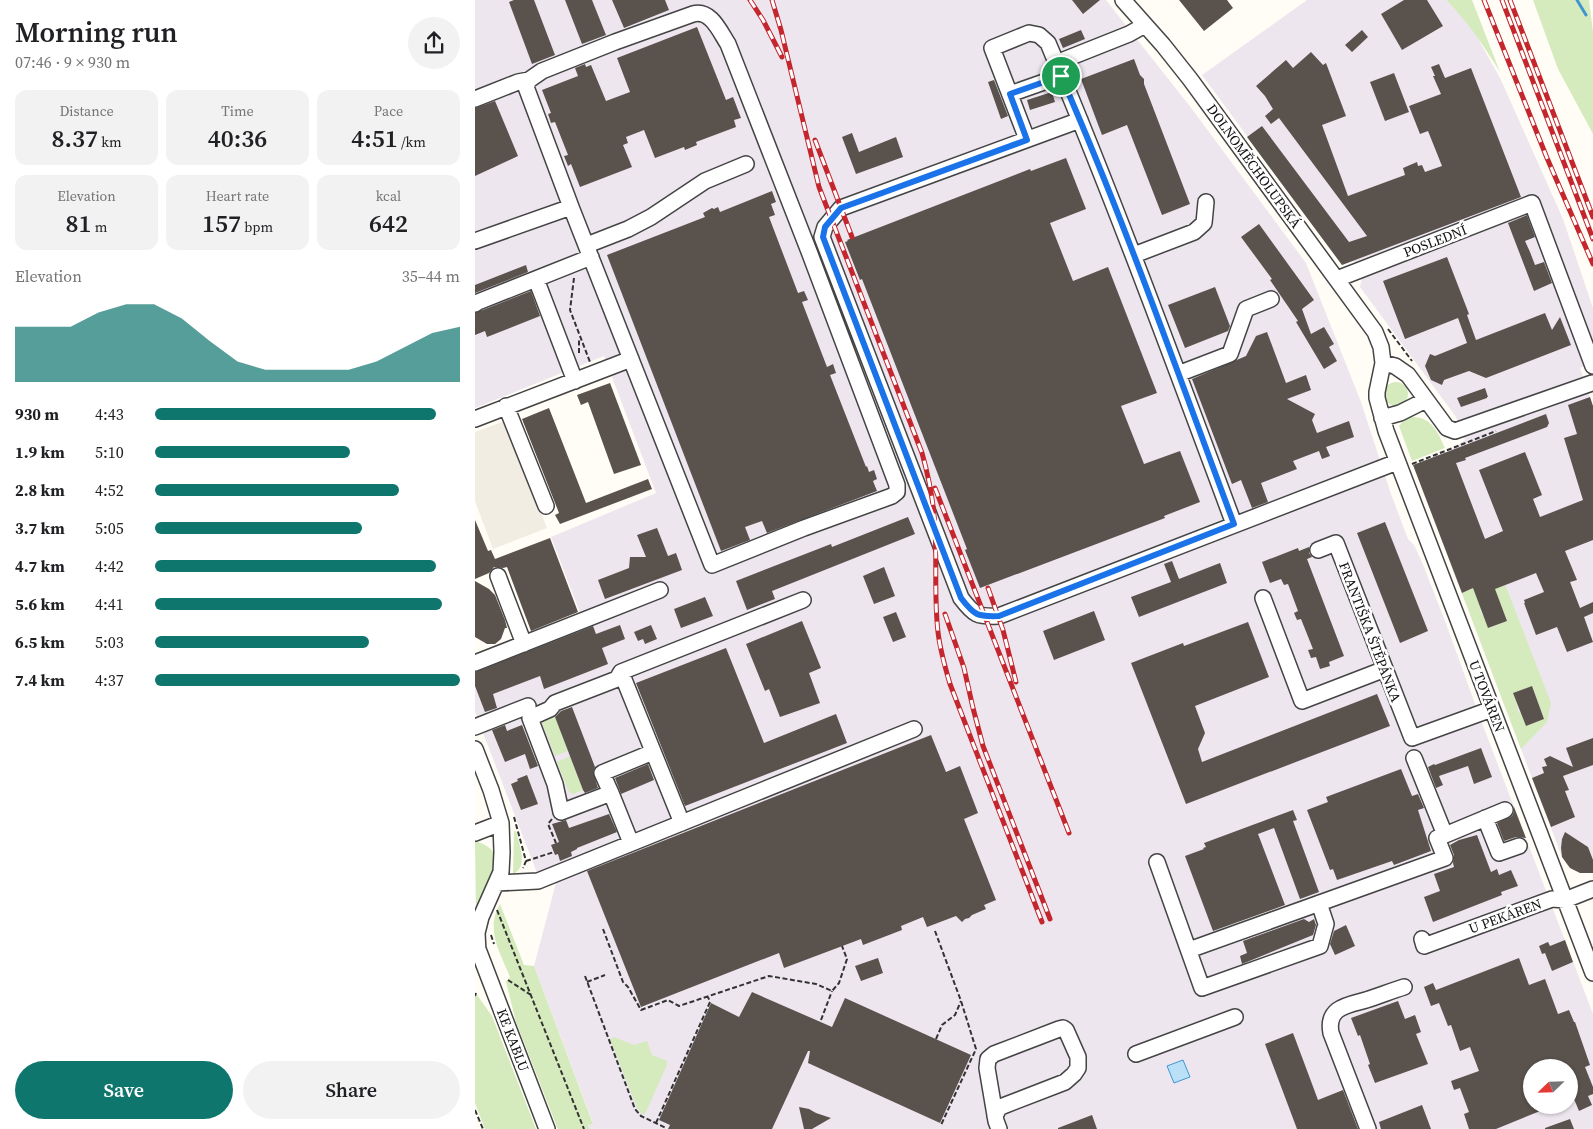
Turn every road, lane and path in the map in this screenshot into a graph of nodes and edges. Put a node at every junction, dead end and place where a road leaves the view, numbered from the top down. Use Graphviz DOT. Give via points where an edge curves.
graph roads {
  1 [pos="1123,0"];
  2 [pos="1145,25"];
  3 [pos="1058,69"];
  4 [pos="529,80"];
  5 [pos="1010,94"];
  6 [pos="475,99"];
  7 [pos="1080,120"];
  8 [pos="1027,140"];
  9 [pos="746,164"];
  10 [pos="1206,202"];
  11 [pos="571,208"];
  12 [pos="475,241"];
  13 [pos="589,251"];
  14 [pos="1134,255"];
  15 [pos="575,264"];
  16 [pos="536,279"];
  17 [pos="1337,279"];
  18 [pos="1271,299"];
  19 [pos="475,304"];
  20 [pos="1378,339"];
  21 [pos="631,359"];
  22 [pos="1383,363"];
  23 [pos="592,366"];
  24 [pos="1593,366"];
  25 [pos="1179,374"];
  26 [pos="575,381"];
  27 [pos="1593,381"];
  28 [pos="1426,400"];
  29 [pos="506,406"];
  30 [pos="1382,418"];
  31 [pos="475,419"];
  32 [pos="1501,430"];
  33 [pos="1403,463"];
  34 [pos="546,506"];
  35 [pos="1234,524"];
  36 [pos="1318,550"];
  37 [pos="498,576"];
  38 [pos="660,590"];
  39 [pos="1263,598"];
  40 [pos="803,600"];
  41 [pos="524,644"];
  42 [pos="475,663"];
  43 [pos="1385,669"];
  44 [pos="621,672"];
  45 [pos="529,706"];
  46 [pos="1492,709"];
  47 [pos="475,727"];
  48 [pos="914,729"];
  49 [pos="475,749"];
  50 [pos="653,752"];
  51 [pos="1414,758"];
  52 [pos="611,793"];
  53 [pos="1505,810"];
  54 [pos="561,812"];
  55 [pos="1485,818"];
  56 [pos="501,823"];
  57 [pos="682,823"];
  58 [pos="475,833"];
  59 [pos="1445,835"];
  60 [pos="556,843"];
  61 [pos="631,843"];
  62 [pos="1519,846"];
  63 [pos="554,852"];
  64 [pos="526,861"];
  65 [pos="1157,862"];
  66 [pos="494,888"];
  67 [pos="1593,889"];
  68 [pos="1565,900"];
  69 [pos="1319,903"];
  70 [pos="603,929"];
  71 [pos="935,931"];
  72 [pos="1422,939"];
  73 [pos="842,946"];
  74 [pos="477,947"];
  75 [pos="1189,950"];
  76 [pos="1593,973"];
  77 [pos="605,975"];
  78 [pos="585,976"];
  79 [pos="508,980"];
  80 [pos="587,982"];
  81 [pos="1404,987"];
  82 [pos="832,991"];
  83 [pos="531,996"];
  84 [pos="708,996"];
  85 [pos="961,1001"];
  86 [pos="1235,1018"];
  87 [pos="821,1020"];
  88 [pos="936,1039"];
  89 [pos="1136,1054"];
  90 [pos="475,1110"];
  91 [pos="997,1122"];
  92 [pos="656,1123"];
  93 [pos="941,1125"];
  94 [pos="483,1129"];
  95 [pos="547,1129"];
  96 [pos="584,1129"];
  97 [pos="666,1129"];
  98 [pos="1368,1129"];
  1 -- 2 [label="street, DOLNOMĚCHOLUPSKÁ"];
  2 -- 3 [label="street"];
  2 -- 17 [label="street, DOLNOMĚCHOLUPSKÁ" via="1190,79"];
  3 -- 5 [label="street"];
  3 -- 5 [label="street" via="1047,43 1039,35 1029,33 992,48"];
  3 -- 7 [label="street"];
  4 -- 6 [label="street"];
  4 -- 11 [label="street" via="526,87"];
  4 -- 21 [label="street" via="542,71 693,14 704,14 712,20 728,44 897,492 712,565"];
  5 -- 8 [label="street"];
  7 -- 8 [label="street"];
  7 -- 14 [label="street"];
  8 -- 35 [label="street" via="841,208 825,227 823,237 961,598 973,613 983,617 999,616"];
  9 -- 13 [label="street" via="705,181 651,217"];
  10 -- 14 [label="street" via="1204,223 1194,232"];
  11 -- 12 [label="street"];
  11 -- 13 [label="street"];
  13 -- 15 [label="street"];
  13 -- 21 [label="street"];
  14 -- 25 [label="street"];
  15 -- 16 [label="street"];
  15 -- 23 [label="path" via="570,310"];
  16 -- 19 [label="street"];
  16 -- 26 [label="street"];
  17 -- 20 [label="street, DOLNOMĚCHOLUPSKÁ" via="1373,327"];
  17 -- 24 [label="street, POSLEDNÍ" via="1532,203"];
  18 -- 25 [label="street" via="1247,309 1230,354"];
  20 -- 22 [label="street, U TOVÁREN"];
  21 -- 26 [label="street"];
  22 -- 28 [label="street" via="1402,370"];
  22 -- 30 [label="street, U TOVÁREN" via="1377,392"];
  25 -- 35 [label="street"];
  26 -- 29 [label="street"];
  27 -- 28 [label="street" via="1455,431 1443,424"];
  28 -- 30 [label="street"];
  29 -- 31 [label="street"];
  29 -- 34 [label="street"];
  30 -- 33 [label="street, U TOVÁREN"];
  32 -- 33 [label="path"];
  33 -- 35 [label="street"];
  33 -- 46 [label="street, U TOVÁREN"];
  36 -- 43 [label="street, FRANTIŠKA ŠTĚPÁNKA" via="1336,543"];
  37 -- 41 [label="street"];
  38 -- 41 [label="street"];
  39 -- 43 [label="street" via="1302,701"];
  40 -- 44 [label="street"];
  41 -- 42 [label="street"];
  43 -- 46 [label="street, FRANTIŠKA ŠTĚPÁNKA" via="1412,738"];
  44 -- 50 [label="street"];
  44 -- 54 [label="street" via="617,679 555,703 550,709 530,718 555,784"];
  45 -- 47 [label="street"];
  46 -- 68 [label="street, U TOVÁREN"];
  48 -- 57 [label="street"];
  49 -- 56 [label="street"];
  50 -- 52 [label="street" via="602,773"];
  50 -- 57 [label="street"];
  51 -- 59 [label="street"];
  52 -- 54 [label="street"];
  52 -- 61 [label="street"];
  53 -- 55 [label="street"];
  54 -- 60 [label="path" via="548,824"];
  55 -- 59 [label="street"];
  55 -- 62 [label="street" via="1499,853"];
  56 -- 58 [label="street"];
  56 -- 66 [label="street" via="501,872"];
  57 -- 61 [label="street"];
  59 -- 69 [label="street" via="1437,838 1445,858"];
  61 -- 66 [label="street" via="538,881"];
  63 -- 64 [label="path"];
  65 -- 75 [label="street"];
  66 -- 74 [label="street" via="481,917"];
  66 -- 83 [label="path"];
  67 -- 68 [label="street, U PEKÁREN"];
  68 -- 72 [label="street, U PEKÁREN" via="1552,900 1424,946"];
  68 -- 76 [label="street, U TOVÁREN"];
  69 -- 75 [label="street"];
  69 -- 75 [label="street" via="1326,924 1320,946 1202,988"];
  70 -- 84 [label="path" via="623,982 641,1010 668,1000 679,1006"];
  71 -- 85 [label="path"];
  73 -- 82 [label="path" via="847,959 839,983"];
  74 -- 95 [label="street, KE KABLU"];
  77 -- 80 [label="path"];
  78 -- 80 [label="path"];
  79 -- 83 [label="path"];
  80 -- 92 [label="path" via="635,1110"];
  81 -- 98 [label="street" via="1346,1004 1331,1019 1331,1032"];
  82 -- 84 [label="path" via="816,984 769,976"];
  82 -- 87 [label="path"];
  83 -- 96 [label="path"];
  84 -- 92 [label="path" via="710,1002"];
  85 -- 88 [label="path" via="955,1015 942,1025"];
  85 -- 93 [label="path" via="976,1050"];
  86 -- 89 [label="street"];
  90 -- 94 [label="path"];
  91 -- 91 [label="street" via="999,1108 1065,1082 1074,1074 1078,1068 1078,1057 1069,1034 1063,1028 991,1056 987,1068"];
  92 -- 97 [label="path"];
}
